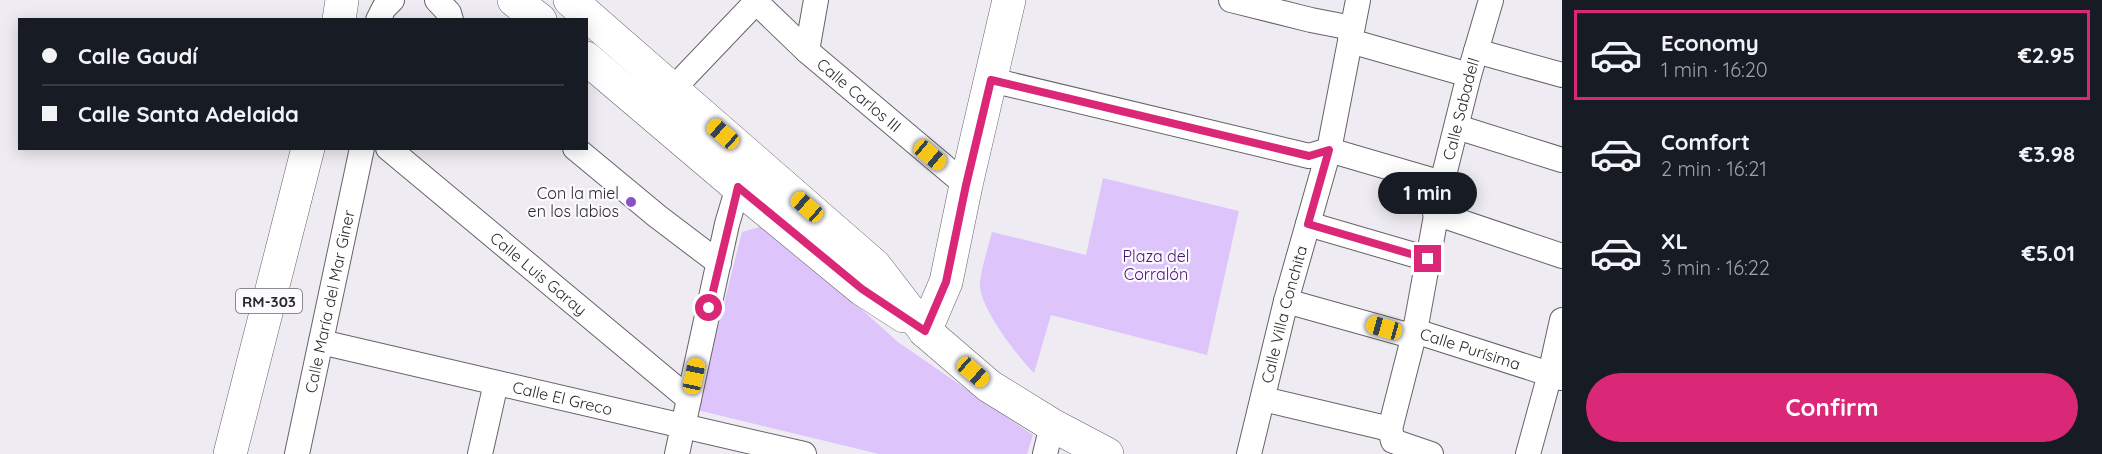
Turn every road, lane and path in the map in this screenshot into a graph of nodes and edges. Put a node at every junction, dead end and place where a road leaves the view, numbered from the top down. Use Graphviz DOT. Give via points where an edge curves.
graph roads {
  1 [pos="392,0"];
  2 [pos="437,0"];
  3 [pos="514,0"];
  4 [pos="570,0"];
  5 [pos="816,0"];
  6 [pos="1009,0"];
  7 [pos="1231,0"];
  8 [pos="1358,0"];
  9 [pos="1491,0"];
  10 [pos="757,1"];
  11 [pos="379,18"];
  12 [pos="450,18"];
  13 [pos="537,18"];
  14 [pos="1351,34"];
  15 [pos="807,51"];
  16 [pos="1476,51"];
  17 [pos="588,60"];
  18 [pos="1469,75"];
  19 [pos="1562,75"];
  20 [pos="991,80"];
  21 [pos="672,90"];
  22 [pos="1457,127"];
  23 [pos="307,150"];
  24 [pos="362,150"];
  25 [pos="390,150"];
  26 [pos="577,150"];
  27 [pos="1329,150"];
  28 [pos="1562,160"];
  29 [pos="1442,183"];
  30 [pos="966,185"];
  31 [pos="738,187"];
  32 [pos="1436,213"];
  33 [pos="1308,224"];
  34 [pos="1562,256"];
  35 [pos="1428,259"];
  36 [pos="718,263"];
  37 [pos="1286,301"];
  38 [pos="1562,320"];
  39 [pos="925,331"];
  40 [pos="1415,331"];
  41 [pos="321,342"];
  42 [pos="1556,376"];
  43 [pos="496,384"];
  44 [pos="689,399"];
  45 [pos="1263,399"];
  46 [pos="683,426"];
  47 [pos="1390,429"];
  48 [pos="1048,439"];
  49 [pos="230,454"];
  50 [pos="297,454"];
  51 [pos="480,454"];
  52 [pos="676,454"];
  53 [pos="804,454"];
  54 [pos="1107,454"];
  55 [pos="1249,454"];
  56 [pos="1431,454"];
  57 [pos="1528,454"];
  1 -- 11 [label="street"];
  2 -- 12 [label="street"];
  3 -- 13 [label="main road"];
  4 -- 21 [label="main road"];
  5 -- 15 [label="street, Calle Carlos III"];
  6 -- 20 [label="main road"];
  7 -- 14 [label="street"];
  8 -- 14 [label="street, Calle Villa Conchita"];
  9 -- 16 [label="street, Calle Sabadell"];
  10 -- 15 [label="street, Calle Carlos III"];
  10 -- 21 [label="street"];
  14 -- 18 [label="street"];
  14 -- 27 [label="street, Calle Villa Conchita"];
  15 -- 30 [label="street, Calle Carlos III"];
  16 -- 18 [label="street, Calle Sabadell"];
  16 -- 19 [label="street"];
  17 -- 31 [label="main road"];
  18 -- 22 [label="street, Calle Sabadell"];
  20 -- 27 [label="street" via="1309,156"];
  20 -- 30 [label="main road"];
  21 -- 39 [label="main road" via="875,266"];
  22 -- 28 [label="street"];
  22 -- 29 [label="street, Calle Sabadell"];
  23 -- 49 [label="main road, RM-303"];
  24 -- 41 [label="street, Calle María del Mar Giner"];
  25 -- 44 [label="street, Calle Luis Garay"];
  26 -- 36 [label="street"];
  27 -- 29 [label="street"];
  27 -- 33 [label="street, Calle Villa Conchita"];
  29 -- 32 [label="street, Calle Sabadell"];
  30 -- 39 [label="main road" via="946,282"];
  31 -- 36 [label="street"];
  31 -- 39 [label="main road" via="862,289"];
  32 -- 34 [label="street"];
  32 -- 35 [label="street, Calle Sabadell"];
  33 -- 35 [label="street"];
  33 -- 37 [label="street, Calle Villa Conchita"];
  35 -- 40 [label="street, Calle Sabadell"];
  36 -- 44 [label="street"];
  37 -- 40 [label="street, Calle Purísima" via="1404,334"];
  37 -- 45 [label="street, Calle Villa Conchita"];
  38 -- 42 [label="street"];
  39 -- 48 [label="main road"];
  40 -- 42 [label="street, Calle Purísima"];
  40 -- 47 [label="street, Calle Sabadell"];
  41 -- 43 [label="street, Calle El Greco"];
  41 -- 50 [label="street, Calle María del Mar Giner"];
  42 -- 57 [label="street"];
  43 -- 46 [label="street, Calle El Greco"];
  43 -- 51 [label="street"];
  44 -- 46 [label="street"];
  45 -- 47 [label="street"];
  45 -- 55 [label="street, Calle Villa Conchita"];
  46 -- 52 [label="street"];
  46 -- 53 [label="street, Calle El Greco"];
  47 -- 56 [label="street" via="1393,441"];
  48 -- 54 [label="main road"];
}
